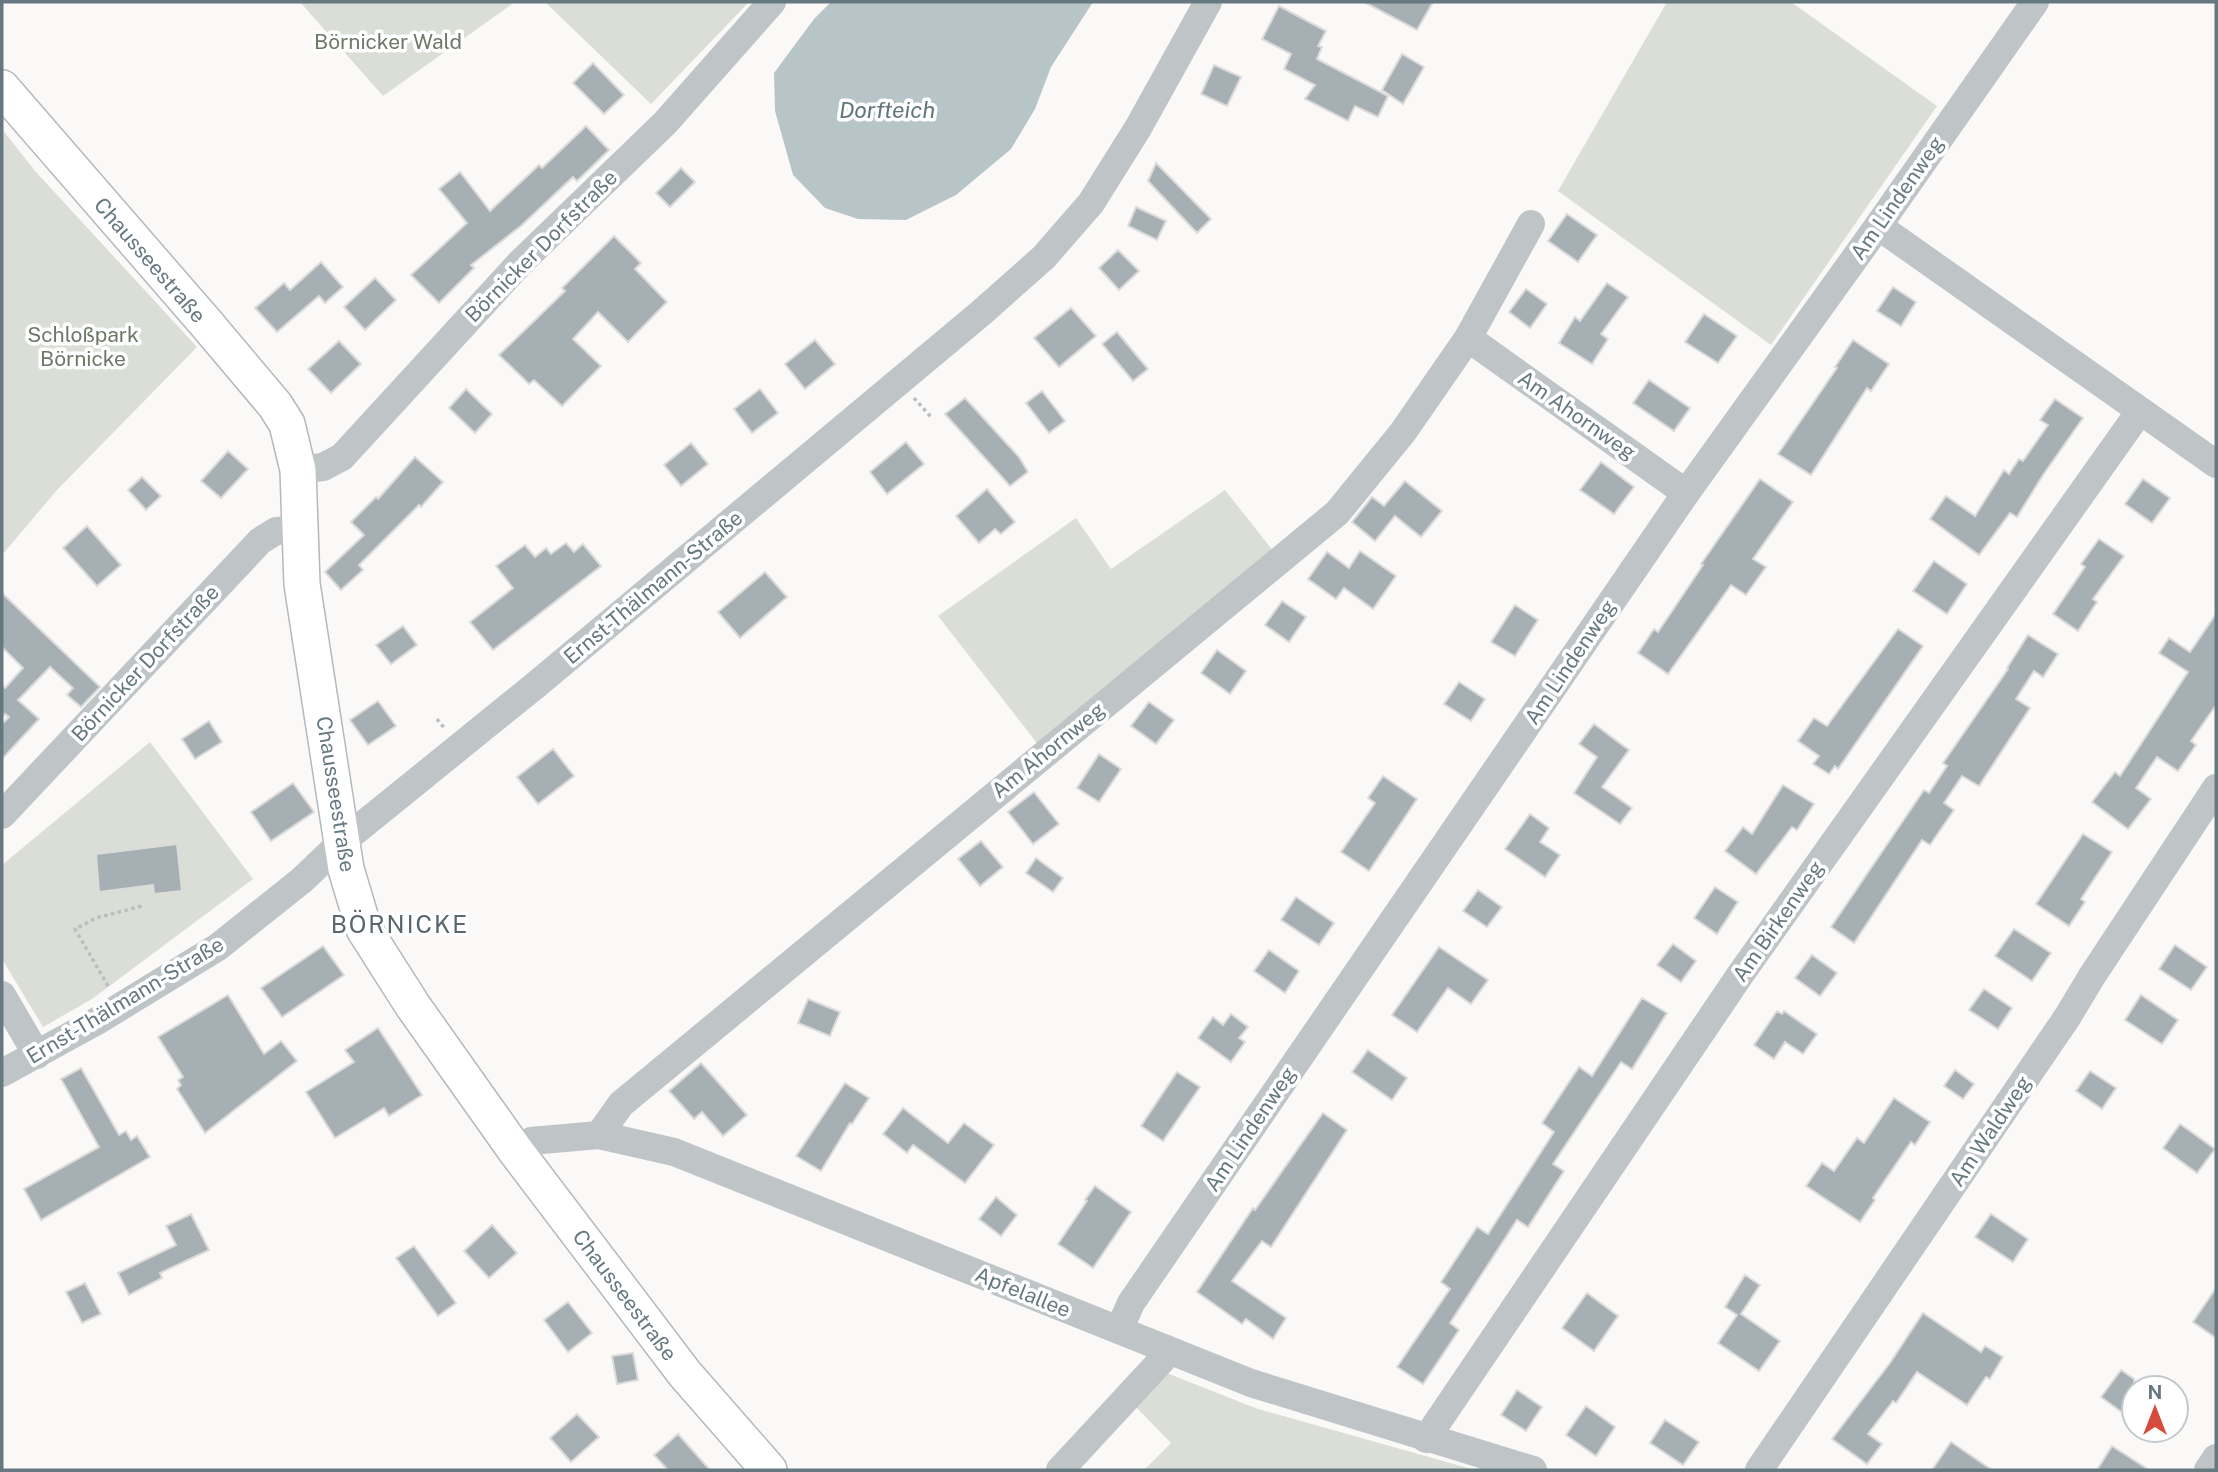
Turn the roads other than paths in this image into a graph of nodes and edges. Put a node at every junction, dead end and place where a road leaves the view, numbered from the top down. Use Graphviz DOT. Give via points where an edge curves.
graph roads {
  1 [pos="772,2"];
  2 [pos="1208,2"];
  3 [pos="2035,2"];
  4 [pos="2,88"];
  5 [pos="1531,224"];
  6 [pos="1878,226"];
  7 [pos="1468,338"];
  8 [pos="2140,411"];
  9 [pos="2216,464"];
  10 [pos="298,470"];
  11 [pos="1686,493"];
  12 [pos="278,533"];
  13 [pos="2216,788"];
  14 [pos="2,815"];
  15 [pos="343,841"];
  16 [pos="2,995"];
  17 [pos="37,1055"];
  18 [pos="2,1073"];
  19 [pos="599,1135"];
  20 [pos="515,1150"];
  21 [pos="1119,1330"];
  22 [pos="1166,1349"];
  23 [pos="1426,1439"];
  24 [pos="2216,1458"];
  25 [pos="769,1470"];
  26 [pos="1060,1470"];
  27 [pos="1533,1470"];
  28 [pos="1759,1470"];
  29 [pos="2208,1470"];
  1 -- 10 [label="street, Börnicker Dorfstraße" via="665,123 521,262 342,457 323,467"];
  2 -- 15 [label="street, Ernst-Thälmann-Straße" via="1091,203 1044,257 548,676"];
  3 -- 6 [label="street, Am Lindenweg"];
  4 -- 10 [label="main road, Chausseestraße" via="275,405 287,424"];
  5 -- 7 [label="street, Am Ahornweg"];
  6 -- 8 [label="street"];
  6 -- 11 [label="street, Am Lindenweg"];
  7 -- 11 [label="street, Am Ahornweg"];
  7 -- 19 [label="street, Am Ahornweg" via="1403,432 1337,513 621,1104"];
  8 -- 9 [label="street"];
  8 -- 23 [label="street, Am Birkenweg" via="1740,975"];
  10 -- 12 [label="main road, Chausseestraße"];
  11 -- 21 [label="street, Am Lindenweg" via="1131,1303"];
  12 -- 14 [label="street, Börnicker Dorfstraße"];
  12 -- 15 [label="main road, Chausseestraße" via="302,584"];
  13 -- 28 [label="street, Am Waldweg" via="2068,1016"];
  15 -- 17 [label="street, Ernst-Thälmann-Straße" via="205,957"];
  15 -- 20 [label="main road, Chausseestraße" via="351,891 364,929"];
  16 -- 17 [label="street"];
  17 -- 18 [label="street, Ernst-Thälmann-Straße"];
  19 -- 20 [label="street, Apfelallee" via="531,1141"];
  19 -- 21 [label="street, Apfelallee" via="674,1152"];
  20 -- 25 [label="main road, Chausseestraße" via="685,1374"];
  21 -- 22 [label="street, Apfelallee"];
  22 -- 23 [label="street, Apfelallee"];
  22 -- 26 [label="street" via="1161,1361"];
  23 -- 27 [label="street, Apfelallee"];
  24 -- 29 [label="street"];
}
